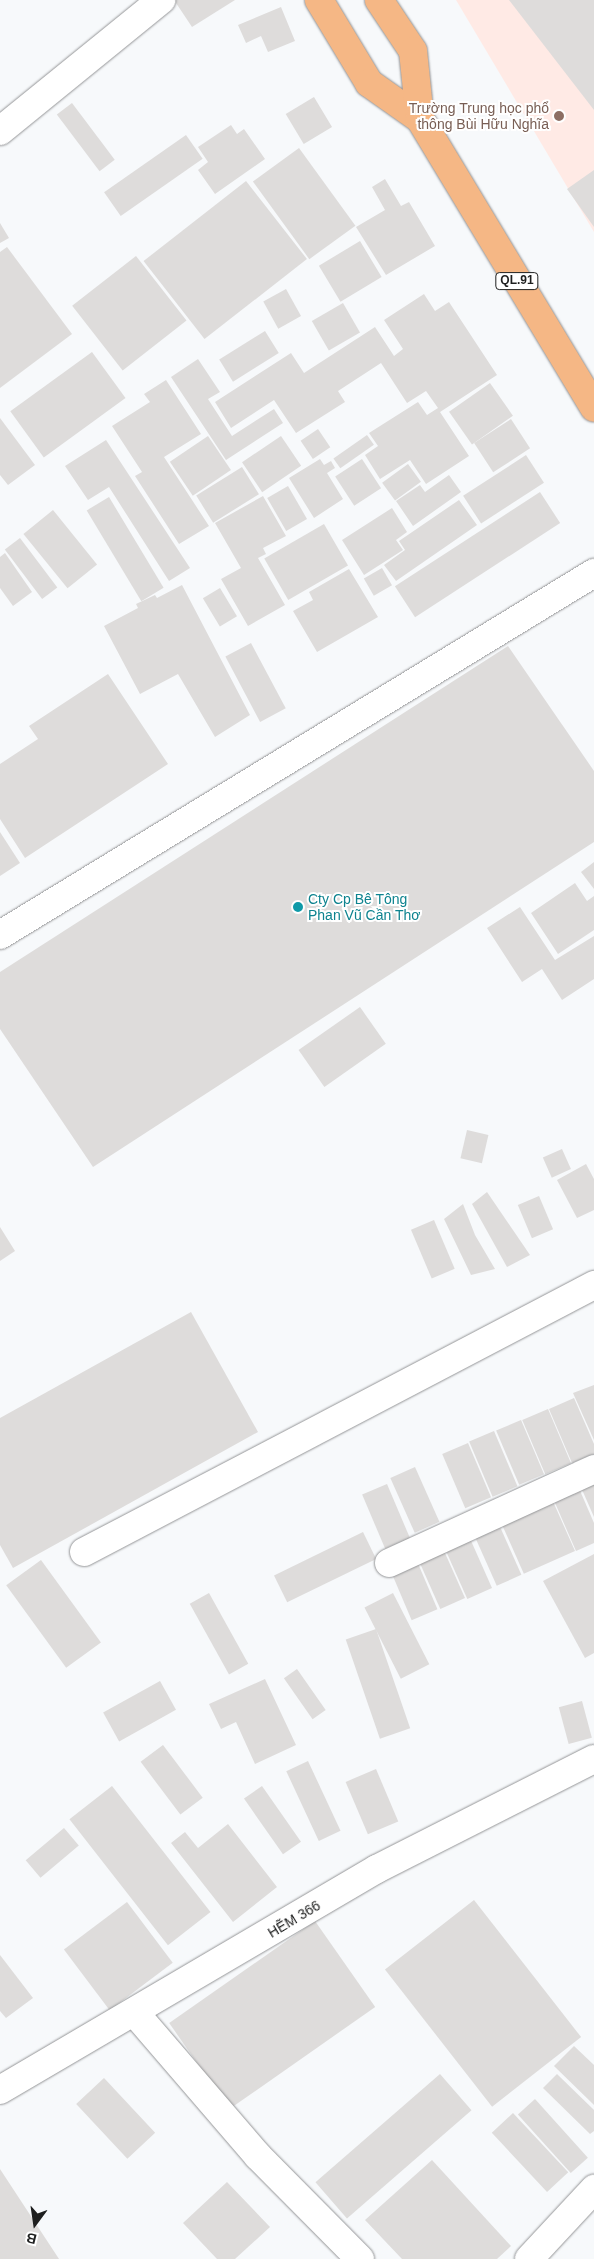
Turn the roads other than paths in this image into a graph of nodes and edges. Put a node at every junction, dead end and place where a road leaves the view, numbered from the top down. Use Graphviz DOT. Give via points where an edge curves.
graph roads {
  1 [pos="161,0"];
  2 [pos="319,0"];
  3 [pos="379,0"];
  4 [pos="420,119"];
  5 [pos="0,131"];
  6 [pos="594,408"];
  7 [pos="594,573"];
  8 [pos="0,935"];
  9 [pos="594,1285"];
  10 [pos="594,1470"];
  11 [pos="84,1552"];
  12 [pos="389,1563"];
  13 [pos="594,1759"];
  14 [pos="135,2013"];
  15 [pos="0,2090"];
  16 [pos="594,2189"];
  17 [pos="360,2259"];
  18 [pos="529,2259"];
  1 -- 5 [label="street"];
  2 -- 4 [label="highway, QL.91" via="369,83"];
  3 -- 4 [label="highway, QL.91" via="412,51"];
  4 -- 6 [label="highway, QL.91"];
  7 -- 8 [label="street"];
  9 -- 11 [label="street"];
  10 -- 12 [label="street"];
  13 -- 14 [label="street, HẼM 366" via="377,1869"];
  14 -- 15 [label="street, HẼM 366"];
  14 -- 17 [label="street" via="258,2156"];
  16 -- 18 [label="street"];
}
